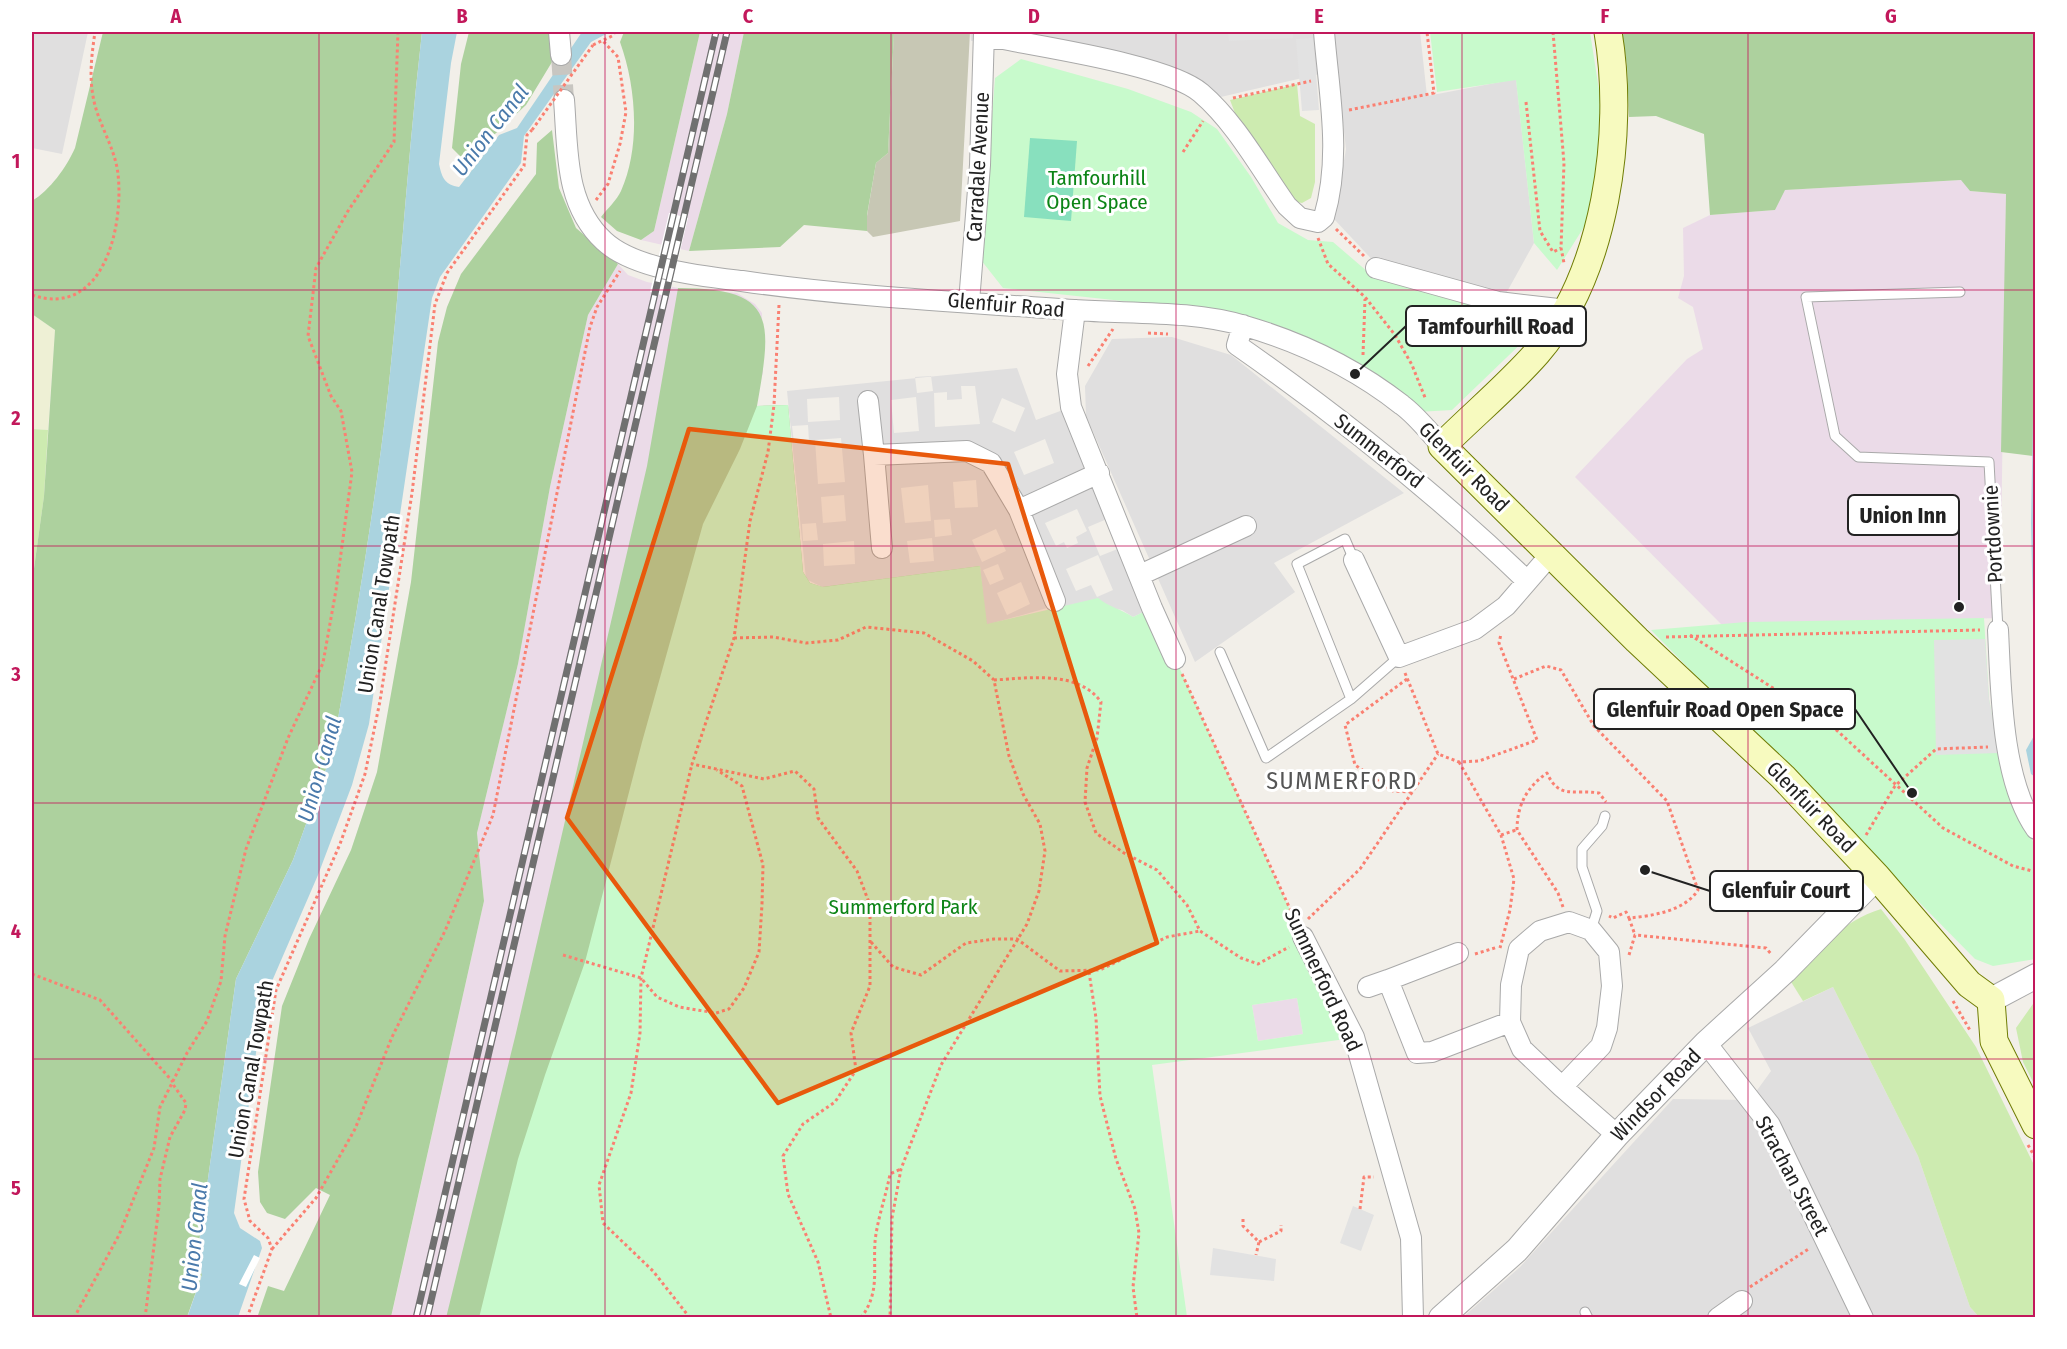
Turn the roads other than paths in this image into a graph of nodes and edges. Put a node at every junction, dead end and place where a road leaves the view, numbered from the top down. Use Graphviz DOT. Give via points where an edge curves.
graph roads {
  1 [pos="559,32"];
  2 [pos="1324,32"];
  3 [pos="1608,32"];
  4 [pos="984,35"];
  5 [pos="561,55"];
  6 [pos="564,100"];
  7 [pos="1376,268"];
  8 [pos="1960,292"];
  9 [pos="1571,301"];
  10 [pos="969,302"];
  11 [pos="1075,310"];
  12 [pos="1243,325"];
  13 [pos="868,401"];
  14 [pos="1442,446"];
  15 [pos="874,455"];
  16 [pos="1099,473"];
  17 [pos="1019,510"];
  18 [pos="1246,526"];
  19 [pos="882,548"];
  20 [pos="1551,554"];
  21 [pos="1354,560"];
  22 [pos="1140,575"];
  23 [pos="1527,581"];
  24 [pos="1055,601"];
  25 [pos="1998,630"];
  26 [pos="1220,652"];
  27 [pos="1399,657"];
  28 [pos="1175,659"];
  29 [pos="1351,699"];
  30 [pos="1605,816"];
  31 [pos="2036,829"];
  32 [pos="1877,876"];
  33 [pos="1591,930"];
  34 [pos="1301,933"];
  35 [pos="1458,953"];
  36 [pos="2036,976"];
  37 [pos="1388,980"];
  38 [pos="1368,987"];
  39 [pos="1991,1000"];
  40 [pos="1510,1023"];
  41 [pos="1706,1043"];
  42 [pos="1562,1086"];
  43 [pos="2030,1132"];
  44 [pos="1617,1135"];
  45 [pos="1742,1302"];
  46 [pos="1413,1317"];
  47 [pos="1441,1317"];
  48 [pos="1718,1317"];
  49 [pos="1863,1317"];
  1 -- 5 [label="street"];
  2 -- 4 [label="street" via="1333,113 1334,171 1321,219 1300,218 1287,206 1222,113 1199,91 1145,69"];
  3 -- 9 [label="main road" via="1614,68 1614,121 1604,199 1591,256"];
  4 -- 10 [label="street, Carradale Avenue" via="980,165"];
  6 -- 10 [label="street, Glenfuir Road" via="570,176 576,200 603,240 629,257 679,271 780,287"];
  7 -- 9 [label="street" via="1498,302"];
  8 -- 25 [label="lane, Portdownie" via="1806,297 1835,436 1858,457 1989,462"];
  9 -- 14 [label="main road" via="1537,352"];
  10 -- 11 [label="street, Glenfuir Road"];
  11 -- 12 [label="street, Glenfuir Road" via="1173,315"];
  11 -- 16 [label="street" via="1067,374 1071,407"];
  12 -- 14 [label="street, Glenfuir Road" via="1309,349 1362,377 1404,406"];
  12 -- 23 [label="street, Summerford" via="1237,345 1396,463 1464,520"];
  13 -- 15 [label="street"];
  14 -- 20 [label="main road, Glenfuir Road"];
  15 -- 17 [label="street" via="968,451 991,463"];
  15 -- 19 [label="street"];
  16 -- 17 [label="street"];
  16 -- 22 [label="street"];
  17 -- 24 [label="street"];
  18 -- 22 [label="street"];
  20 -- 23 [label="street"];
  20 -- 32 [label="main road, Glenfuir Road" via="1784,777"];
  21 -- 27 [label="street"];
  21 -- 29 [label="lane" via="1345,539 1297,564"];
  22 -- 28 [label="street"];
  23 -- 27 [label="street" via="1506,606 1475,629"];
  25 -- 31 [label="street, Portdownie" via="2001,698 2012,773"];
  26 -- 29 [label="lane" via="1266,758"];
  27 -- 29 [label="lane"];
  30 -- 33 [label="lane" via="1602,826 1582,849 1582,867 1597,910"];
  32 -- 39 [label="main road, Glenfuir Road" via="1969,984"];
  32 -- 41 [label="street, Windsor Road" via="1785,971"];
  33 -- 40 [label="street" via="1569,922 1540,931 1519,949 1511,985"];
  33 -- 42 [label="street" via="1609,952 1612,986 1607,1028 1601,1046"];
  34 -- 46 [label="street, Summerford Road" via="1354,1037 1412,1238"];
  35 -- 37 [label="street"];
  36 -- 39 [label="street"];
  37 -- 38 [label="street"];
  37 -- 40 [label="street" via="1417,1053 1432,1052"];
  39 -- 43 [label="main road" via="1995,1041"];
  40 -- 42 [label="street" via="1522,1049"];
  41 -- 44 [label="street, Windsor Road"];
  41 -- 49 [label="street, Strachan Street" via="1770,1125"];
  42 -- 44 [label="street"];
  44 -- 47 [label="street, Windsor Road" via="1517,1250"];
  45 -- 48 [label="street"];
}
